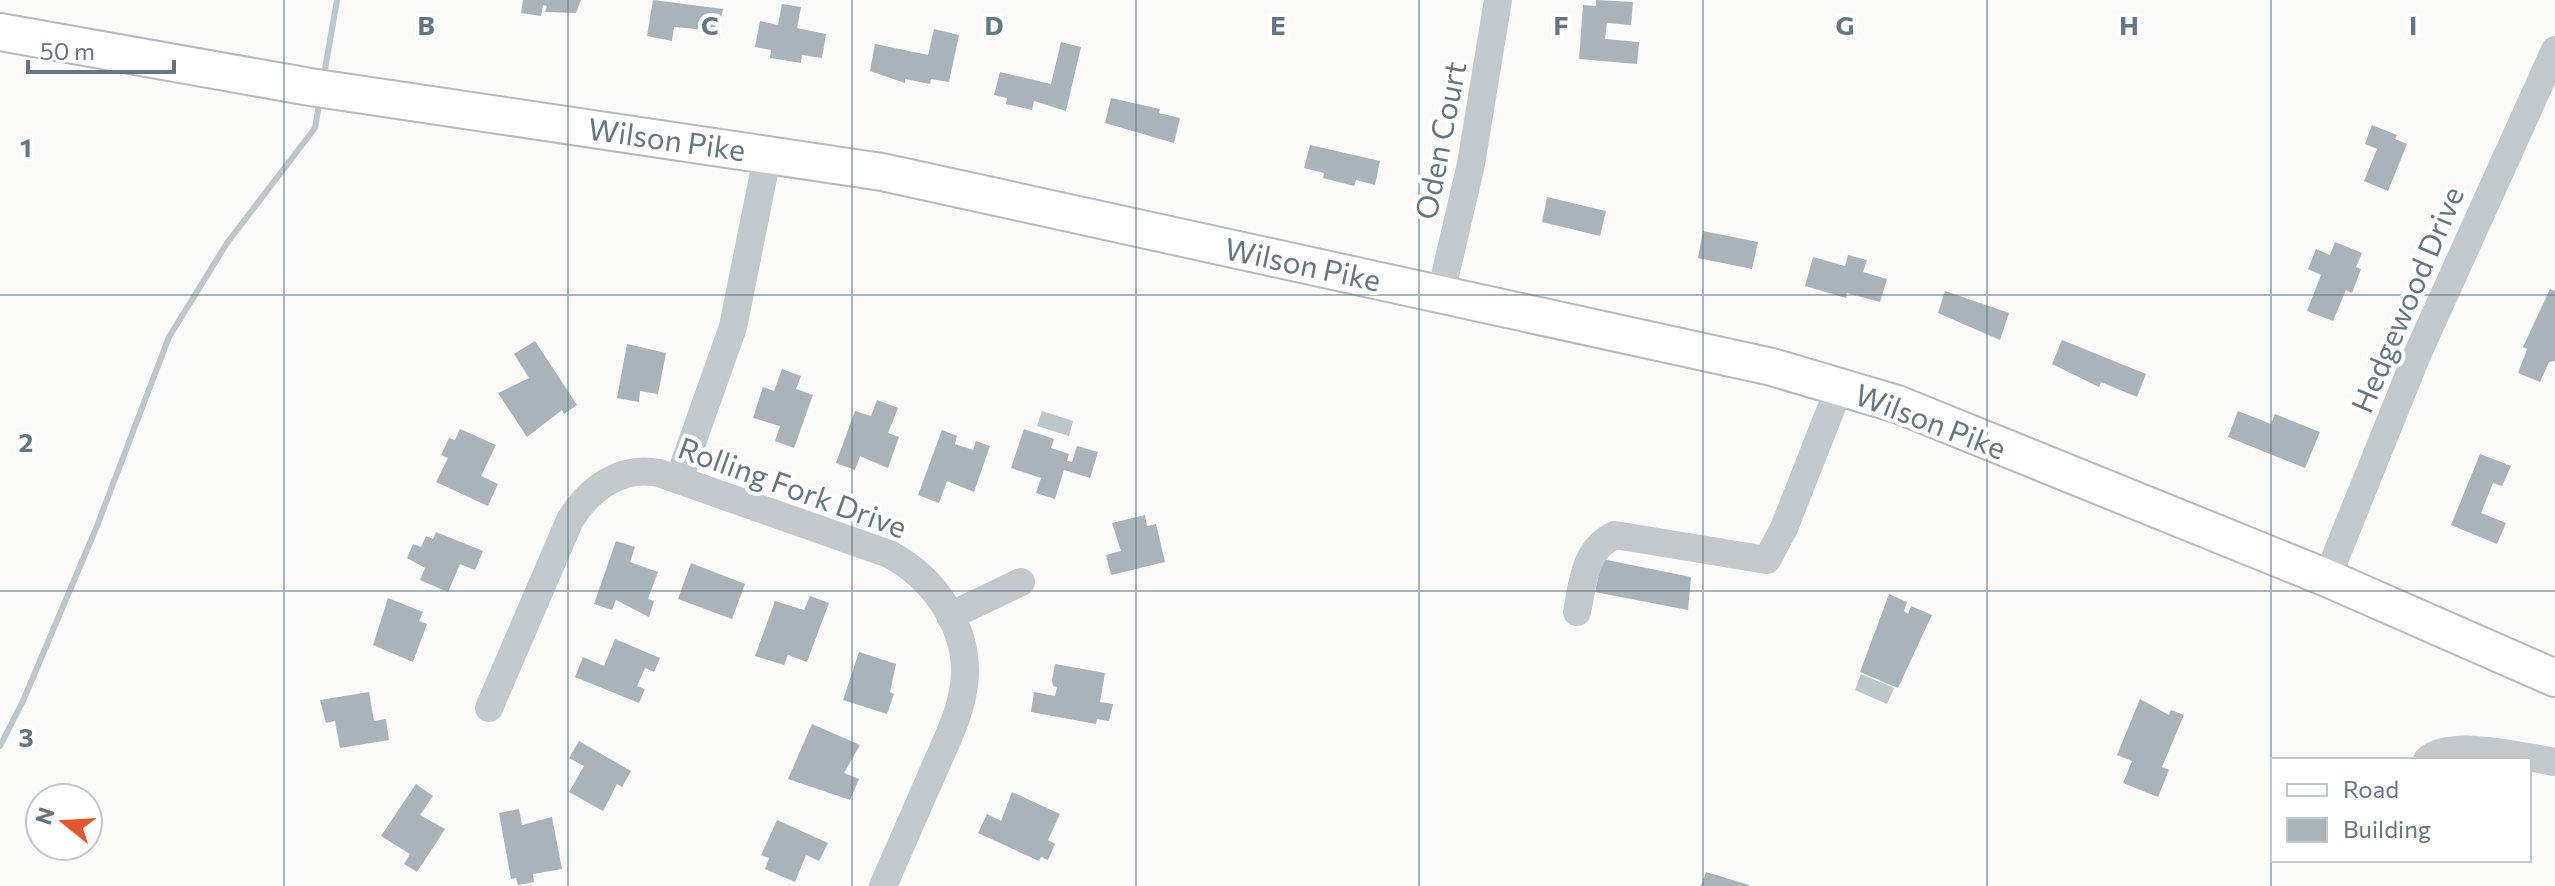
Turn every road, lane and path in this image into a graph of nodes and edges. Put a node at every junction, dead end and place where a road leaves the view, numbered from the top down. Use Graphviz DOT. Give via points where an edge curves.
graph roads {
  1 [pos="1498,0"];
  2 [pos="0,32"];
  3 [pos="2555,50"];
  4 [pos="768,153"];
  5 [pos="1441,293"];
  6 [pos="1840,386"];
  7 [pos="679,479"];
  8 [pos="2327,578"];
  9 [pos="1021,582"];
  10 [pos="1577,612"];
  11 [pos="950,616"];
  12 [pos="2555,678"];
  13 [pos="489,708"];
  14 [pos="2429,758"];
  15 [pos="2527,758"];
  16 [pos="2531,759"];
  17 [pos="2555,762"];
  18 [pos="883,886"];
  1 -- 5 [label="street, Oden Court" via="1471,164"];
  2 -- 4 [label="main road, Wilson Pike" via="322,88"];
  3 -- 8 [label="street, Hedgewood Drive" via="2417,355"];
  4 -- 5 [label="main road, Wilson Pike" via="882,172"];
  4 -- 7 [label="street" via="733,327"];
  5 -- 6 [label="main road, Wilson Pike"];
  6 -- 8 [label="main road, Wilson Pike" via="1897,404"];
  6 -- 10 [label="street" via="1767,560 1615,535 1593,552"];
  7 -- 11 [label="street, Rolling Fork Drive" via="889,554 928,582"];
  7 -- 13 [label="street, Rolling Fork Drive" via="633,472 602,485 579,506"];
  8 -- 12 [label="main road, Wilson Pike"];
  9 -- 11 [label="street"];
  11 -- 18 [label="street, Rolling Fork Drive" via="963,663 961,700"];
  14 -- 15 [label="street" via="2456,748"];
  16 -- 17 [label="street"];
}
